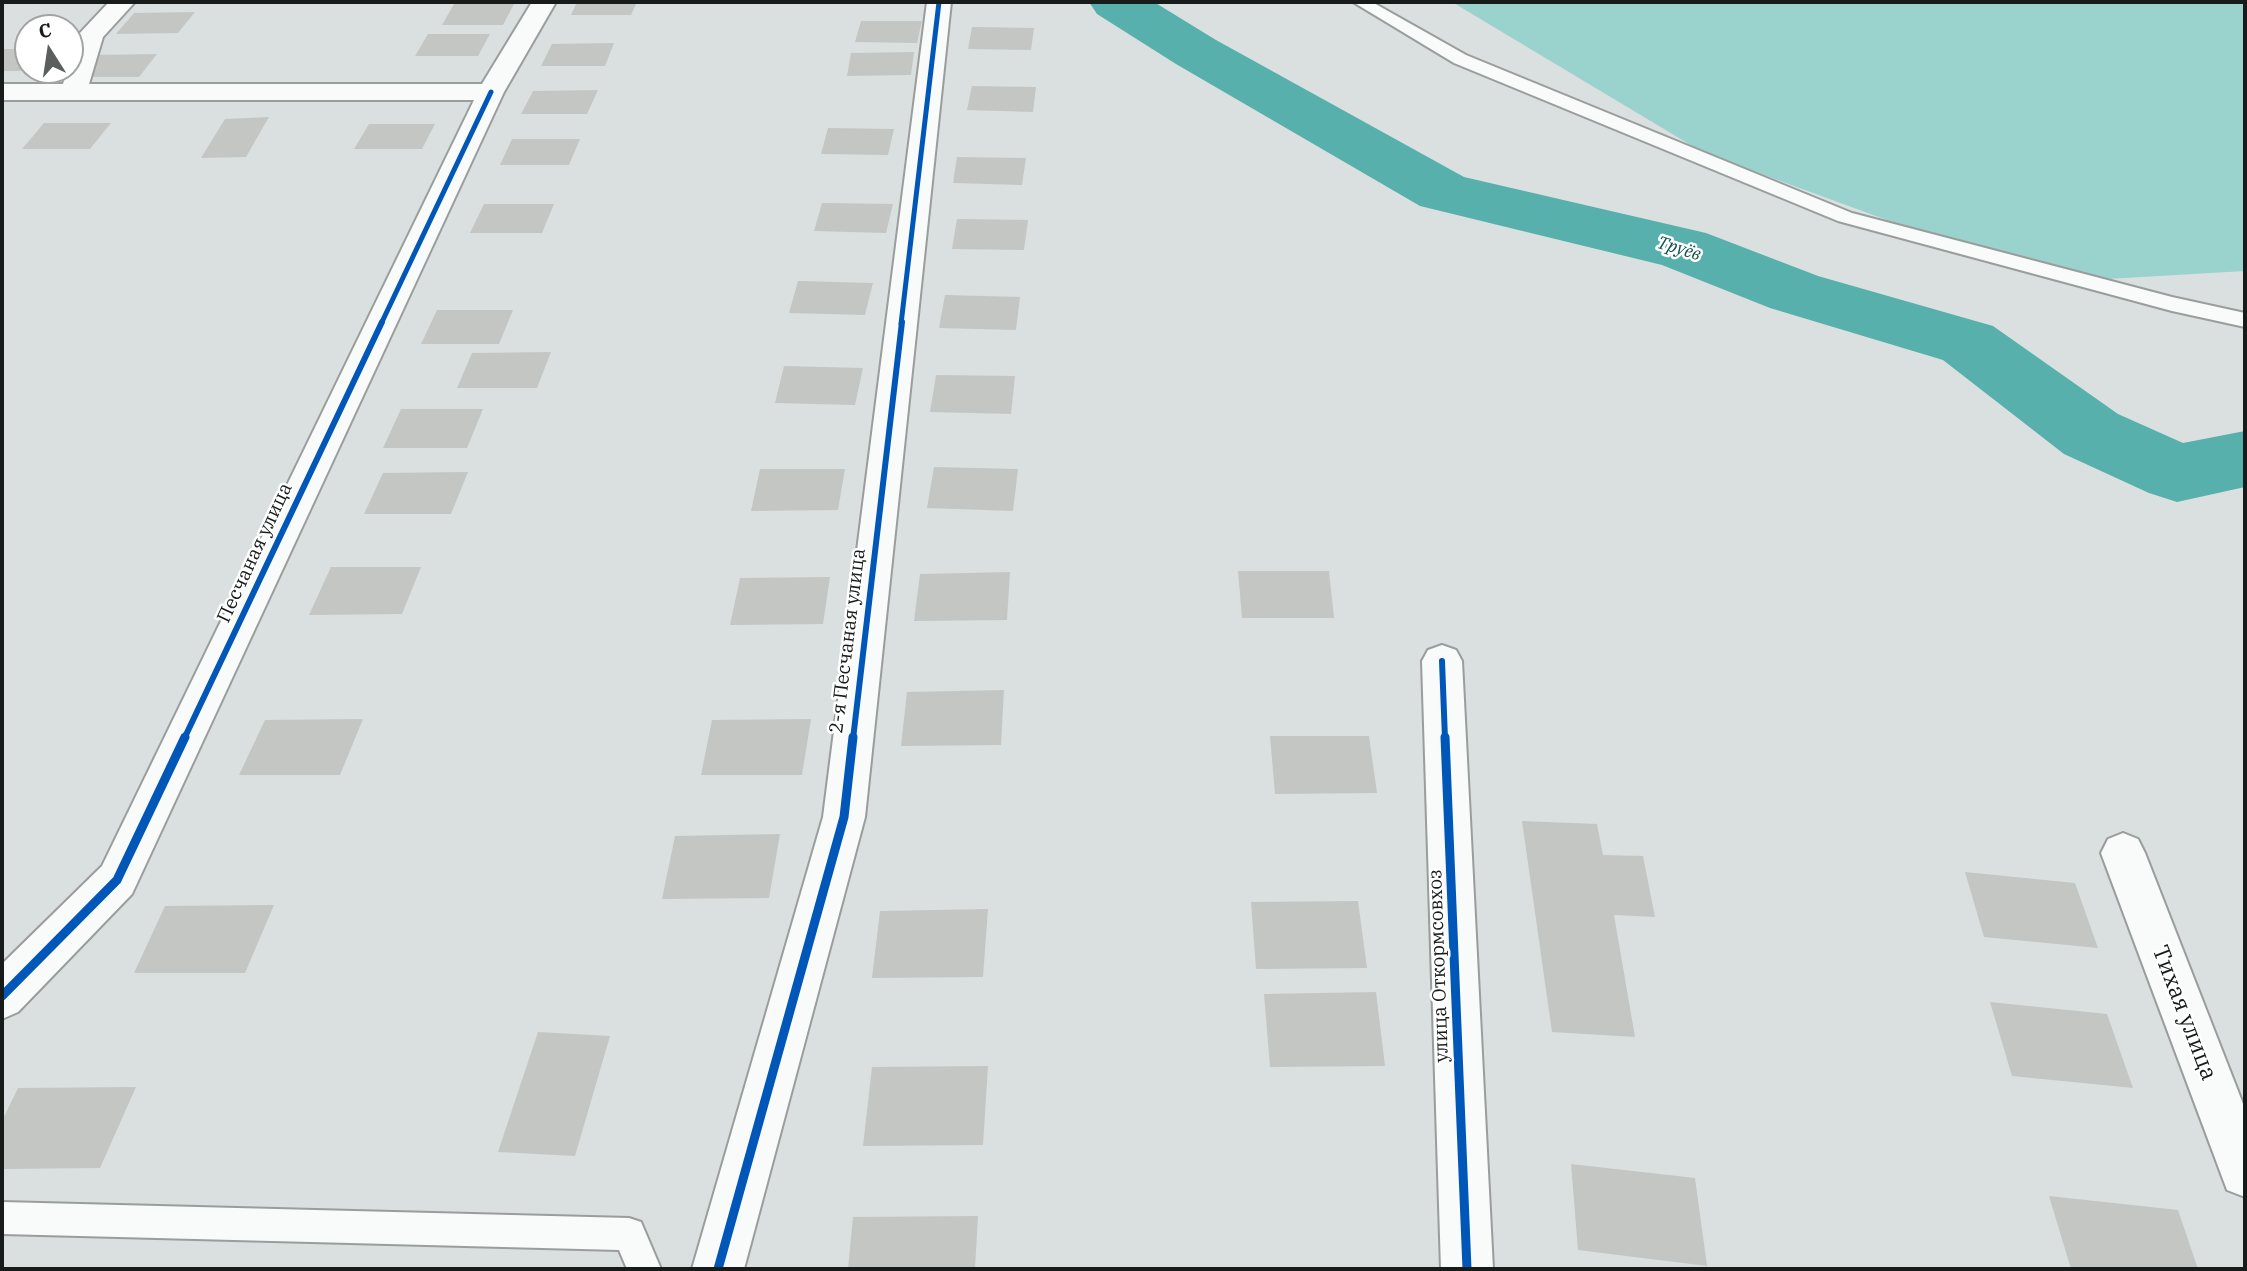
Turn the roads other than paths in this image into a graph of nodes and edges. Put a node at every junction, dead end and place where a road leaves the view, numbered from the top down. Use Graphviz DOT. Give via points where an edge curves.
graph roads {
  1 [pos="123,2"];
  2 [pos="544,2"];
  3 [pos="939,2"];
  4 [pos="1361,2"];
  5 [pos="74,91"];
  6 [pos="2,92"];
  7 [pos="491,92"];
  8 [pos="2245,320"];
  9 [pos="1442,661"];
  10 [pos="2123,853"];
  11 [pos="2,996"];
  12 [pos="2245,1172"];
  13 [pos="2,1218"];
  14 [pos="644,1269"];
  15 [pos="718,1269"];
  16 [pos="1467,1269"];
  1 -- 5 [label="street" via="91,35"];
  2 -- 7 [label="street, Песчаная улица"];
  3 -- 15 [label="street, 2-я Песчаная улица" via="844,817"];
  4 -- 8 [label="lane" via="1460,59 1845,217"];
  5 -- 6 [label="street"];
  5 -- 7 [label="street"];
  7 -- 11 [label="street, Песчаная улица" via="117,880"];
  9 -- 16 [label="street, улица Откормсовхоз"];
  10 -- 12 [label="street, Тихая улица"];
  13 -- 14 [label="lane" via="629,1234"];
}
